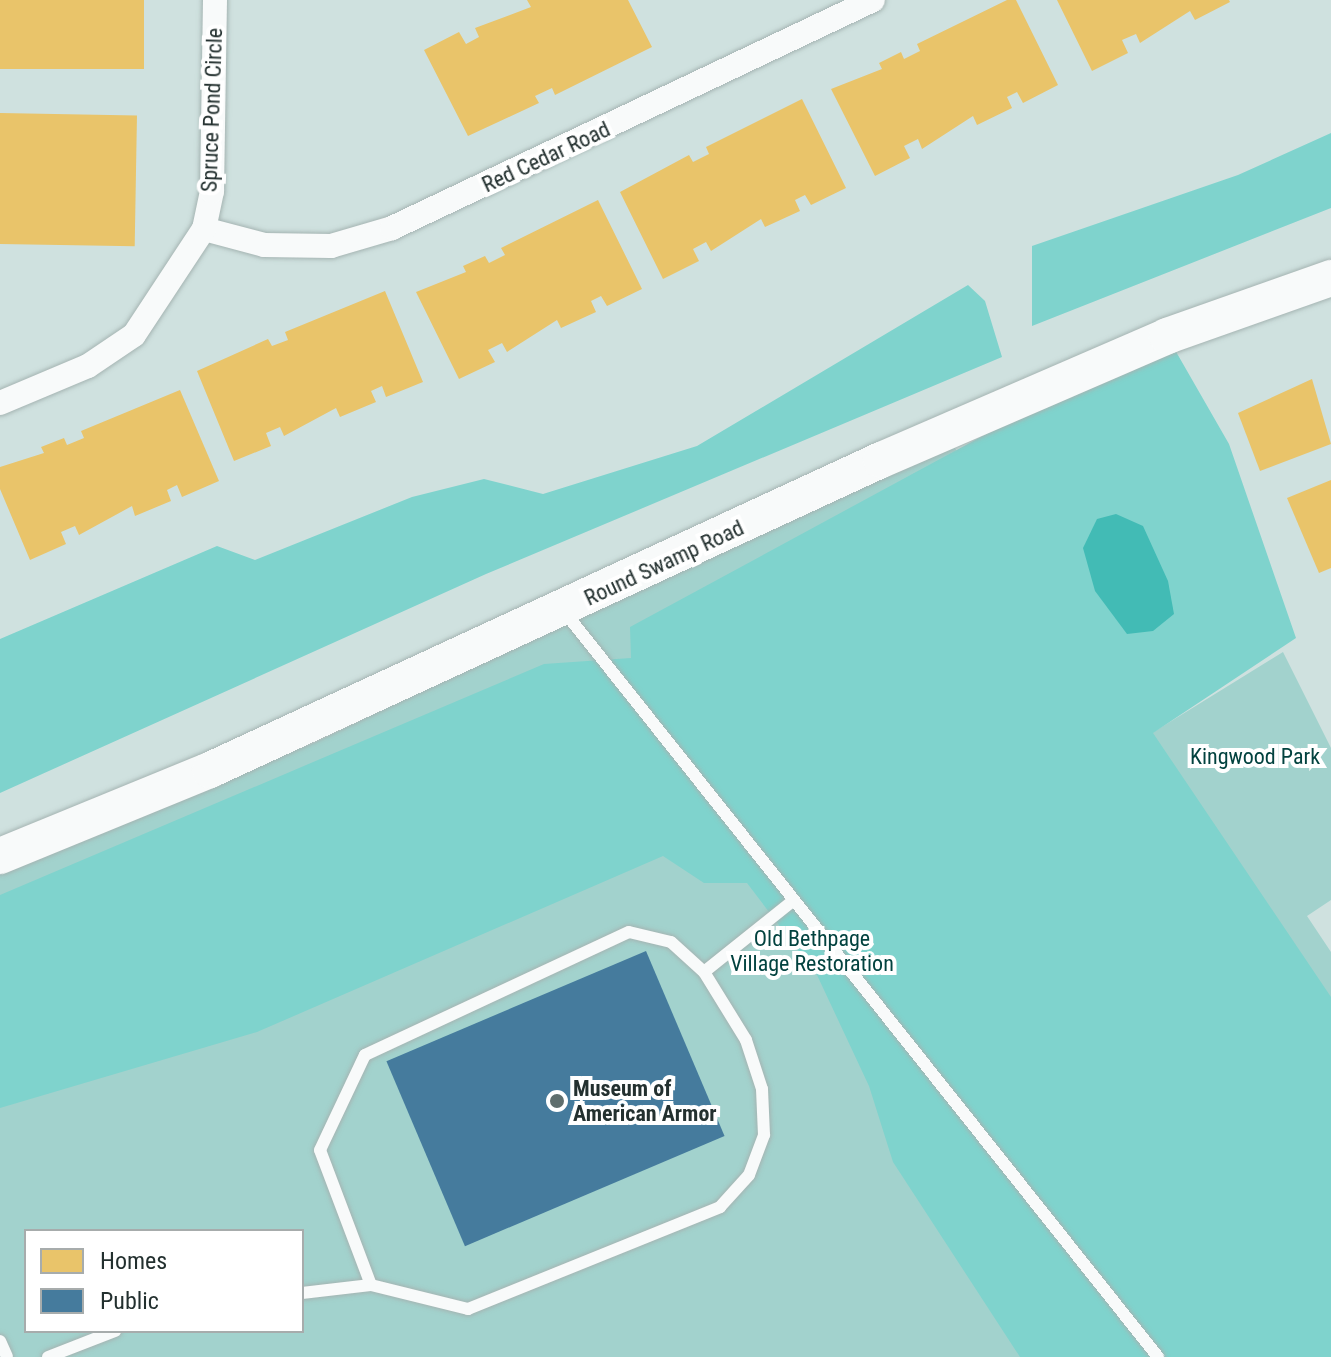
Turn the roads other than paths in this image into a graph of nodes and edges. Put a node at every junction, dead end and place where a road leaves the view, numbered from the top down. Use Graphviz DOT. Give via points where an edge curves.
graph roads {
  1 [pos="215,0"];
  2 [pos="873,0"];
  3 [pos="204,229"];
  4 [pos="1331,278"];
  5 [pos="0,403"];
  6 [pos="563,610"];
  7 [pos="0,856"];
  8 [pos="794,900"];
  9 [pos="704,972"];
  10 [pos="371,1285"];
  11 [pos="304,1293"];
  12 [pos="110,1333"];
  13 [pos="0,1341"];
  14 [pos="7,1357"];
  15 [pos="48,1357"];
  16 [pos="1158,1357"];
  1 -- 3 [label="street, Spruce Pond Circle" via="212,191"];
  2 -- 3 [label="street, Red Cedar Road" via="392,228 331,246 264,245"];
  3 -- 5 [label="street, Spruce Pond Circle" via="134,335 88,366"];
  4 -- 6 [label="main road, Round Swamp Road" via="1167,336 924,441"];
  6 -- 7 [label="main road, Round Swamp Road"];
  6 -- 8 [label="lane"];
  8 -- 9 [label="lane"];
  8 -- 16 [label="lane"];
  9 -- 10 [label="lane" via="671,942 629,932 384,1042 350,1077 320,1150"];
  9 -- 10 [label="lane" via="746,1040 762,1089 764,1135 749,1175 720,1207 468,1309"];
  10 -- 11 [label="lane"];
  12 -- 15 [label="lane"];
  13 -- 14 [label="lane"];
}
